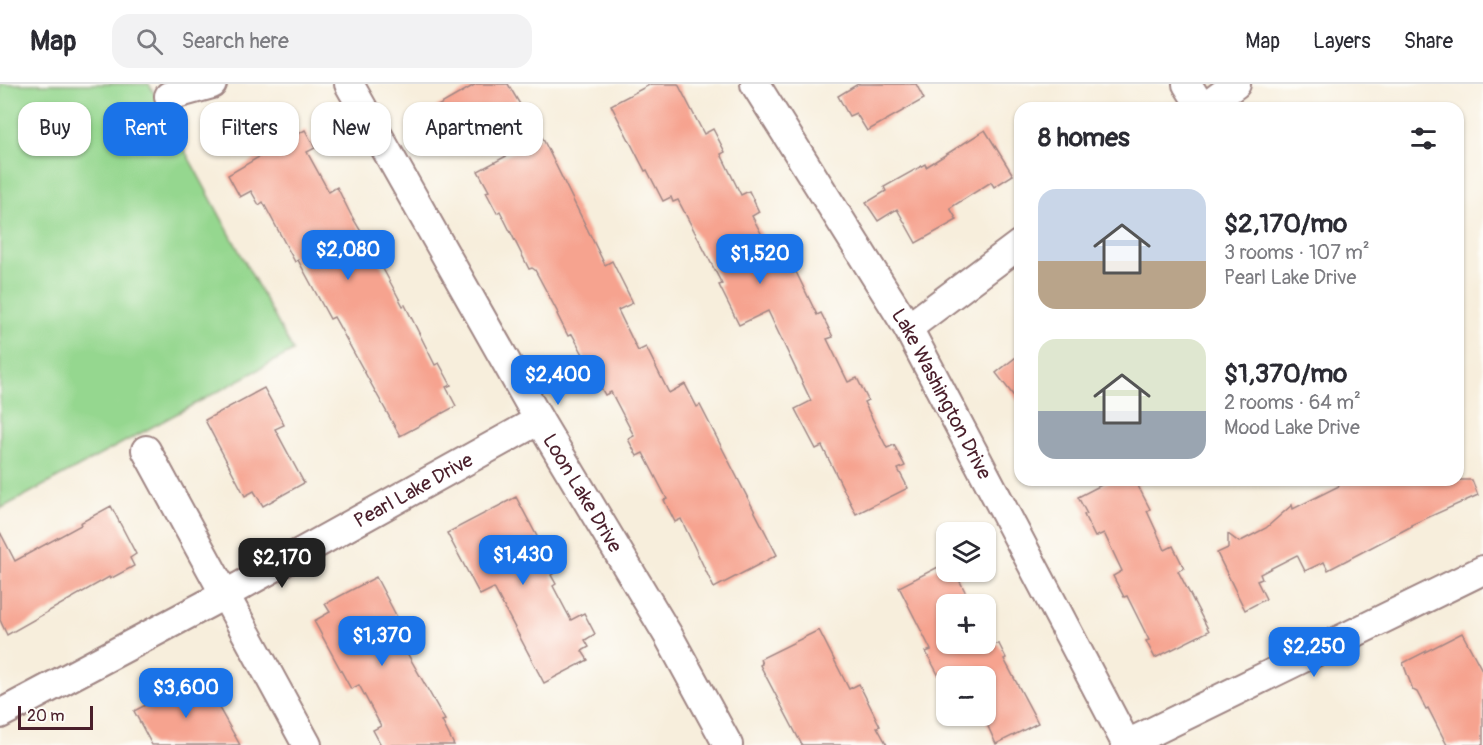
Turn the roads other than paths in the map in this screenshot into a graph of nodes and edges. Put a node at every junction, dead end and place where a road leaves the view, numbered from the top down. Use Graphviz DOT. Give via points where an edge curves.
graph roads {
  1 [pos="212,84"];
  2 [pos="349,84"];
  3 [pos="755,84"];
  4 [pos="1187,84"];
  5 [pos="1236,84"];
  6 [pos="169,96"];
  7 [pos="1199,102"];
  8 [pos="1211,102"];
  9 [pos="1014,248"];
  10 [pos="908,328"];
  11 [pos="539,420"];
  12 [pos="146,450"];
  13 [pos="1483,570"];
  14 [pos="226,594"];
  15 [pos="0,714"];
  16 [pos="307,745"];
  17 [pos="728,745"];
  18 [pos="1126,745"];
  1 -- 6 [label="street"];
  2 -- 11 [label="street, Loon Lake Drive"];
  3 -- 10 [label="street, Lake Washington Drive"];
  4 -- 7 [label="street"];
  5 -- 8 [label="street"];
  9 -- 10 [label="street"];
  10 -- 18 [label="street, Lake Washington Drive"];
  11 -- 14 [label="street, Pearl Lake Drive"];
  11 -- 17 [label="street, Loon Lake Drive" via="668,635"];
  12 -- 14 [label="street"];
  13 -- 18 [label="street"];
  14 -- 15 [label="street, Pearl Lake Drive"];
  14 -- 16 [label="street"];
}
